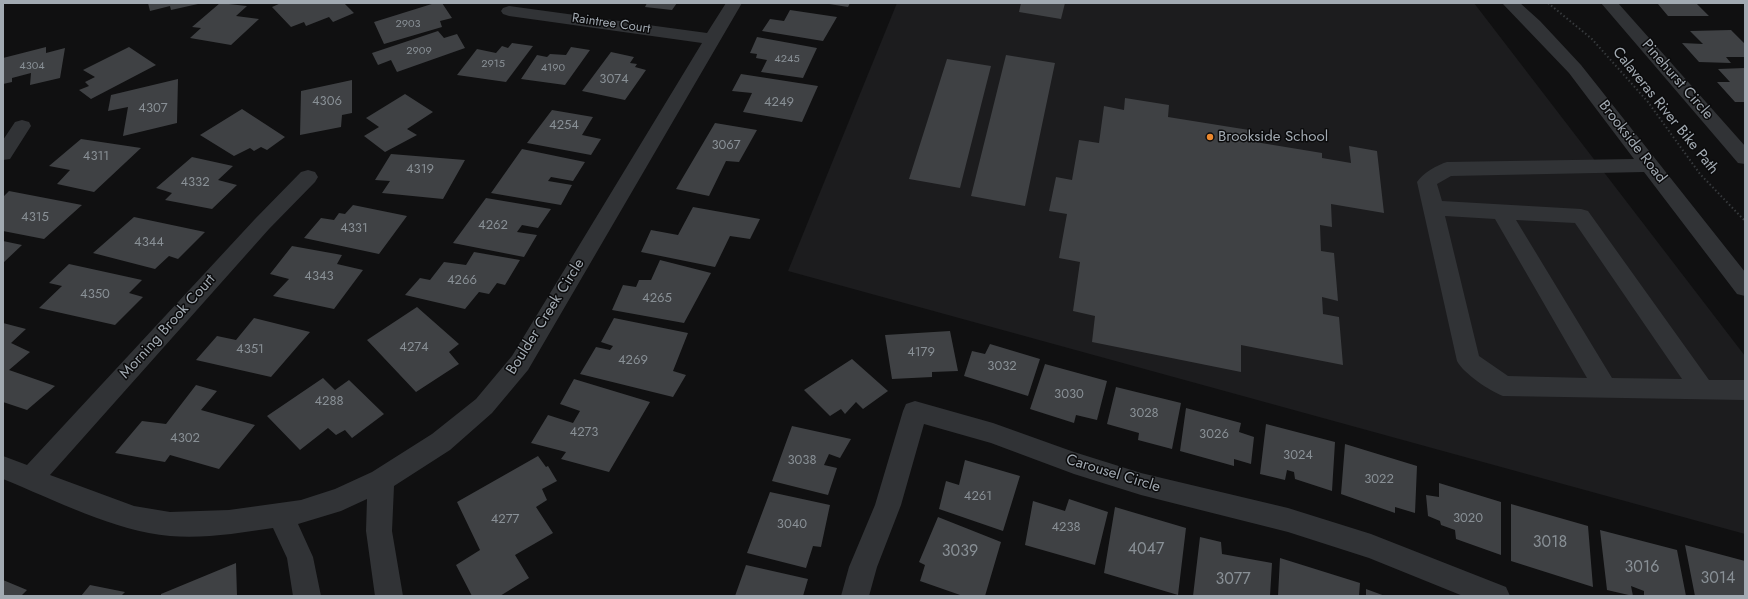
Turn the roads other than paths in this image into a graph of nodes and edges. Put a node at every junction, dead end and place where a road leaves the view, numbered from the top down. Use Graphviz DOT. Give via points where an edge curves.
graph roads {
  1 [pos="734,3"];
  2 [pos="1510,3"];
  3 [pos="1609,3"];
  4 [pos="509,11"];
  5 [pos="712,39"];
  6 [pos="22,126"];
  7 [pos="3,154"];
  8 [pos="1745,158"];
  9 [pos="1650,165"];
  10 [pos="308,177"];
  11 [pos="1433,208"];
  12 [pos="1502,211"];
  13 [pos="1745,288"];
  14 [pos="1605,388"];
  15 [pos="1703,390"];
  16 [pos="1745,390"];
  17 [pos="3,467"];
  18 [pos="31,478"];
  19 [pos="381,480"];
  20 [pos="280,515"];
  21 [pos="307,596"];
  22 [pos="389,596"];
  23 [pos="856,596"];
  24 [pos="1496,596"];
  1 -- 5 [label="street, Boulder Creek Circle"];
  2 -- 9 [label="street, Brookside Road" via="1562,53"];
  3 -- 8 [label="street, Pinehurst Circle"];
  4 -- 5 [label="street, Raintree Court"];
  5 -- 19 [label="street, Boulder Creek Circle" via="520,363 484,406 441,442"];
  6 -- 7 [label="street"];
  9 -- 11 [label="street" via="1447,169 1427,182"];
  9 -- 13 [label="street, Brookside Road"];
  10 -- 18 [label="street, Morning Brook Court" via="262,224"];
  11 -- 12 [label="street"];
  11 -- 14 [label="street" via="1469,361 1503,386"];
  12 -- 14 [label="street"];
  12 -- 15 [label="street" via="1581,216"];
  14 -- 15 [label="street"];
  15 -- 16 [label="street"];
  17 -- 18 [label="street, Boulder Creek Circle"];
  18 -- 20 [label="street, Boulder Creek Circle" via="134,518 170,524 206,524"];
  19 -- 20 [label="street, Boulder Creek Circle" via="341,499 301,512"];
  19 -- 22 [label="street" via="379,531"];
  20 -- 21 [label="street" via="300,557"];
  23 -- 24 [label="street, Carousel Circle" via="863,567 888,504 915,411 993,434 1141,484 1288,520 1371,546"];
}
